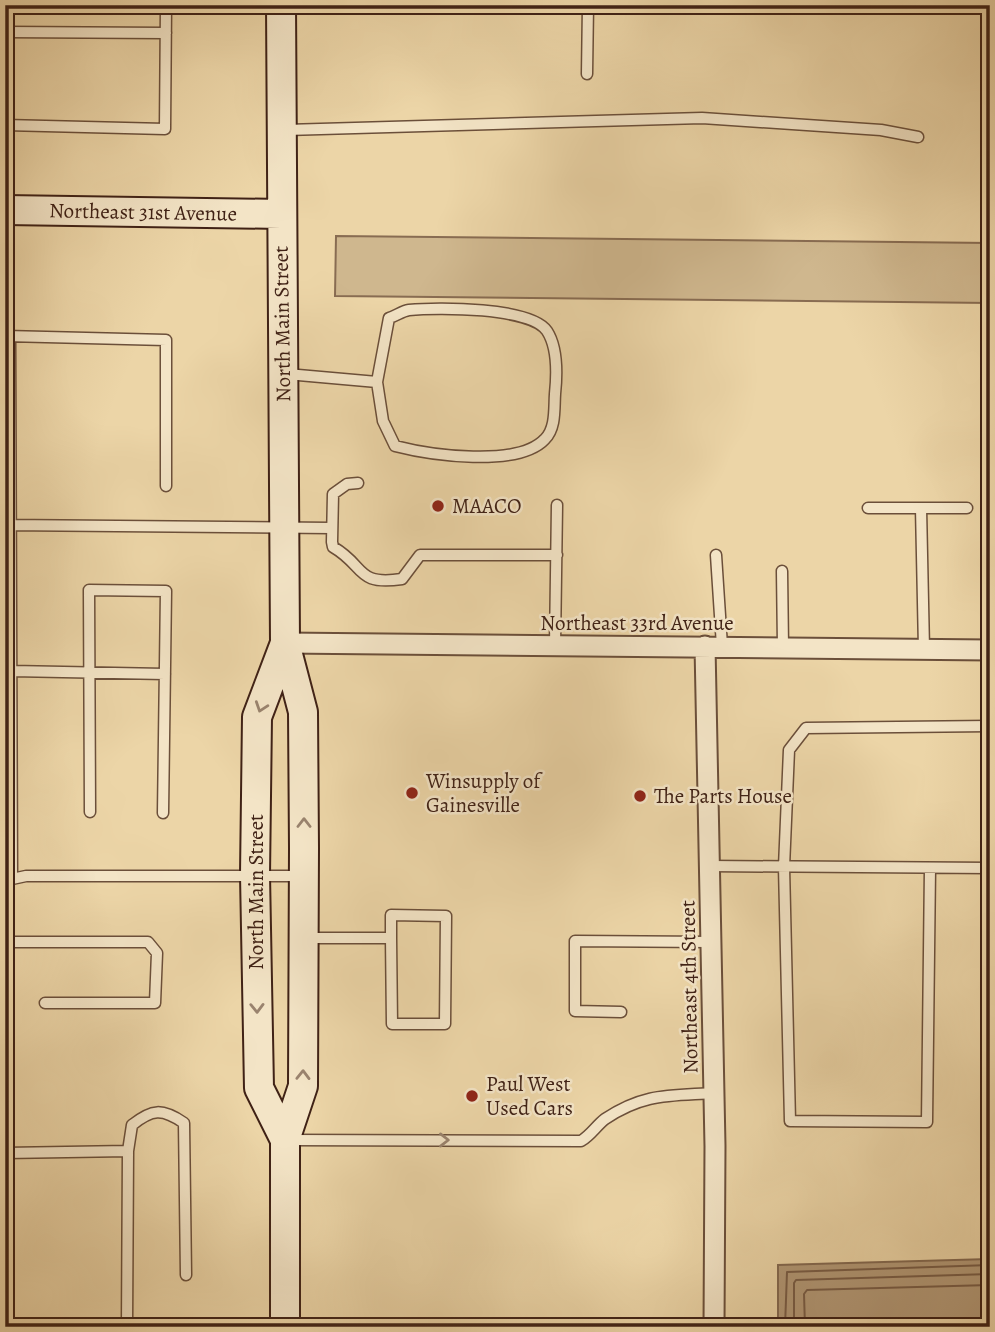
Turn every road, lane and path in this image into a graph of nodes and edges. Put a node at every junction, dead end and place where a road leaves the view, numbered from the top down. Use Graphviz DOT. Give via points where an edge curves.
graph roads {
  1 [pos="166,5"];
  2 [pos="281,5"];
  3 [pos="588,5"];
  4 [pos="5,32"];
  5 [pos="166,33"];
  6 [pos="587,74"];
  7 [pos="5,125"];
  8 [pos="282,130"];
  9 [pos="918,137"];
  10 [pos="5,210"];
  11 [pos="281,214"];
  12 [pos="8,336"];
  13 [pos="283,373"];
  14 [pos="377,382"];
  15 [pos="358,483"];
  16 [pos="166,486"];
  17 [pos="558,505"];
  18 [pos="868,508"];
  19 [pos="921,508"];
  20 [pos="967,508"];
  21 [pos="9,525"];
  22 [pos="284,527"];
  23 [pos="331,528"];
  24 [pos="557,555"];
  25 [pos="716,555"];
  26 [pos="782,570"];
  27 [pos="285,643"];
  28 [pos="555,645"];
  29 [pos="713,646"];
  30 [pos="783,647"];
  31 [pos="924,649"];
  32 [pos="990,650"];
  33 [pos="12,671"];
  34 [pos="90,673"];
  35 [pos="165,674"];
  36 [pos="990,726"];
  37 [pos="90,812"];
  38 [pos="163,813"];
  39 [pos="710,866"];
  40 [pos="784,867"];
  41 [pos="930,867"];
  42 [pos="990,868"];
  43 [pos="255,875"];
  44 [pos="304,876"];
  45 [pos="8,882"];
  46 [pos="304,938"];
  47 [pos="391,938"];
  48 [pos="5,942"];
  49 [pos="711,942"];
  50 [pos="45,1003"];
  51 [pos="621,1012"];
  52 [pos="714,1093"];
  53 [pos="285,1140"];
  54 [pos="128,1152"];
  55 [pos="5,1153"];
  56 [pos="186,1275"];
  57 [pos="127,1327"];
  58 [pos="285,1327"];
  59 [pos="714,1327"];
  1 -- 5 [label="lane"];
  2 -- 8 [label="main road, North Main Street"];
  3 -- 6 [label="lane"];
  4 -- 5 [label="lane"];
  5 -- 7 [label="lane" via="165,129"];
  8 -- 9 [label="lane" via="702,118 881,130"];
  8 -- 11 [label="main road, North Main Street"];
  10 -- 11 [label="main road, Northeast 31st Avenue"];
  11 -- 13 [label="main road, North Main Street"];
  12 -- 16 [label="lane" via="166,340"];
  12 -- 21 [label="lane"];
  13 -- 14 [label="lane"];
  13 -- 22 [label="main road, North Main Street"];
  14 -- 14 [label="lane" via="389,318 407,310 509,311 547,330 556,366 553,426 536,447 512,454 421,453 396,446 383,421"];
  15 -- 23 [label="lane" via="347,484 333,494"];
  17 -- 24 [label="lane"];
  18 -- 19 [label="lane"];
  19 -- 20 [label="lane"];
  19 -- 31 [label="lane"];
  21 -- 22 [label="lane"];
  21 -- 33 [label="lane"];
  22 -- 23 [label="lane"];
  22 -- 27 [label="main road, North Main Street"];
  23 -- 24 [label="lane" via="333,547 351,558 364,577 374,580 402,579 420,555"];
  24 -- 28 [label="lane"];
  25 -- 29 [label="lane"];
  26 -- 30 [label="lane"];
  27 -- 28 [label="street, Northeast 33rd Avenue"];
  27 -- 43 [label="main road, North Main Street, one-way" via="257,717"];
  44 -- 27 [label="main road, North Main Street, one-way" via="303,712"];
  28 -- 29 [label="street, Northeast 33rd Avenue"];
  29 -- 30 [label="street, Northeast 33rd Avenue"];
  29 -- 39 [label="street, Northeast 4th Street"];
  30 -- 31 [label="street, Northeast 33rd Avenue"];
  31 -- 32 [label="street, Northeast 33rd Avenue"];
  33 -- 34 [label="lane"];
  33 -- 45 [label="lane"];
  34 -- 35 [label="lane"];
  34 -- 35 [label="lane" via="89,590 166,591"];
  34 -- 37 [label="lane"];
  35 -- 38 [label="lane"];
  36 -- 40 [label="lane" via="806,728 789,750"];
  39 -- 40 [label="lane"];
  39 -- 49 [label="street, Northeast 4th Street"];
  40 -- 41 [label="lane"];
  40 -- 41 [label="lane" via="790,1121 927,1122"];
  41 -- 42 [label="lane"];
  43 -- 44 [label="lane"];
  43 -- 45 [label="lane"];
  43 -- 53 [label="main road, North Main Street, one-way" via="259,1088"];
  44 -- 46 [label="main road, North Main Street"];
  46 -- 47 [label="lane"];
  53 -- 46 [label="main road, North Main Street, one-way" via="303,1086"];
  47 -- 47 [label="lane" via="392,1024 445,1024 446,916 391,915"];
  48 -- 50 [label="lane" via="148,942 157,953 155,1003"];
  49 -- 51 [label="lane" via="575,941 575,1011"];
  49 -- 52 [label="street, Northeast 4th Street"];
  53 -- 52 [label="lane, one-way" via="580,1141 601,1122 645,1097"];
  52 -- 59 [label="street, Northeast 4th Street"];
  53 -- 58 [label="main road, North Main Street"];
  54 -- 55 [label="lane"];
  54 -- 56 [label="lane" via="132,1125 147,1113 168,1112 184,1123"];
  54 -- 57 [label="lane"];
}
